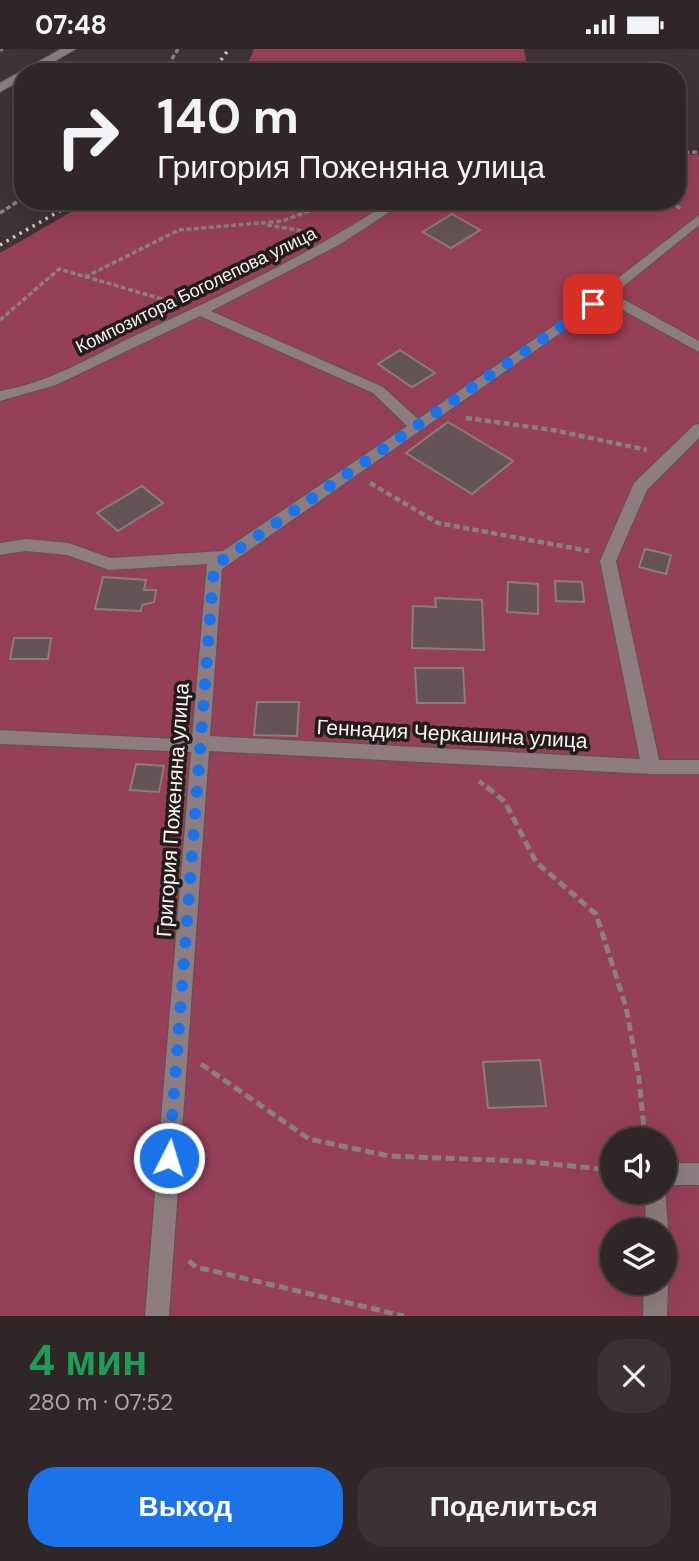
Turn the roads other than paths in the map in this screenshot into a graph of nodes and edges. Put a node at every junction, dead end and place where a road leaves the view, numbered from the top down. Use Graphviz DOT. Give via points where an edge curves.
graph roads {
  1 [pos="70,49"];
  2 [pos="44,63"];
  3 [pos="387,210"];
  4 [pos="699,219"];
  5 [pos="605,295"];
  6 [pos="200,311"];
  7 [pos="699,347"];
  8 [pos="0,396"];
  9 [pos="416,426"];
  10 [pos="699,429"];
  11 [pos="0,549"];
  12 [pos="228,557"];
  13 [pos="0,737"];
  14 [pos="202,744"];
  15 [pos="650,767"];
  16 [pos="699,767"];
  17 [pos="677,1174"];
  18 [pos="699,1174"];
  19 [pos="656,1295"];
  20 [pos="157,1316"];
  21 [pos="656,1316"];
  1 -- 2 [label="street"];
  3 -- 6 [label="street, Композитора Боголепова улица" via="272,279"];
  4 -- 5 [label="street, Григория Поженяна улица"];
  5 -- 7 [label="street"];
  5 -- 9 [label="street, Григория Поженяна улица"];
  6 -- 8 [label="street, Композитора Боголепова улица" via="58,378 19,394"];
  6 -- 9 [label="street" via="367,384"];
  9 -- 12 [label="street, Григория Поженяна улица"];
  10 -- 15 [label="street" via="640,487 608,561"];
  11 -- 12 [label="street" via="26,545 69,549 109,564"];
  12 -- 14 [label="street, Григория Поженяна улица" via="214,566"];
  13 -- 14 [label="street, Геннадия Черкашина улица"];
  14 -- 15 [label="street, Геннадия Черкашина улица"];
  14 -- 20 [label="street, Григория Поженяна улица"];
  15 -- 16 [label="street, Геннадия Черкашина улица"];
  17 -- 18 [label="street"];
  19 -- 21 [label="street"];
}
